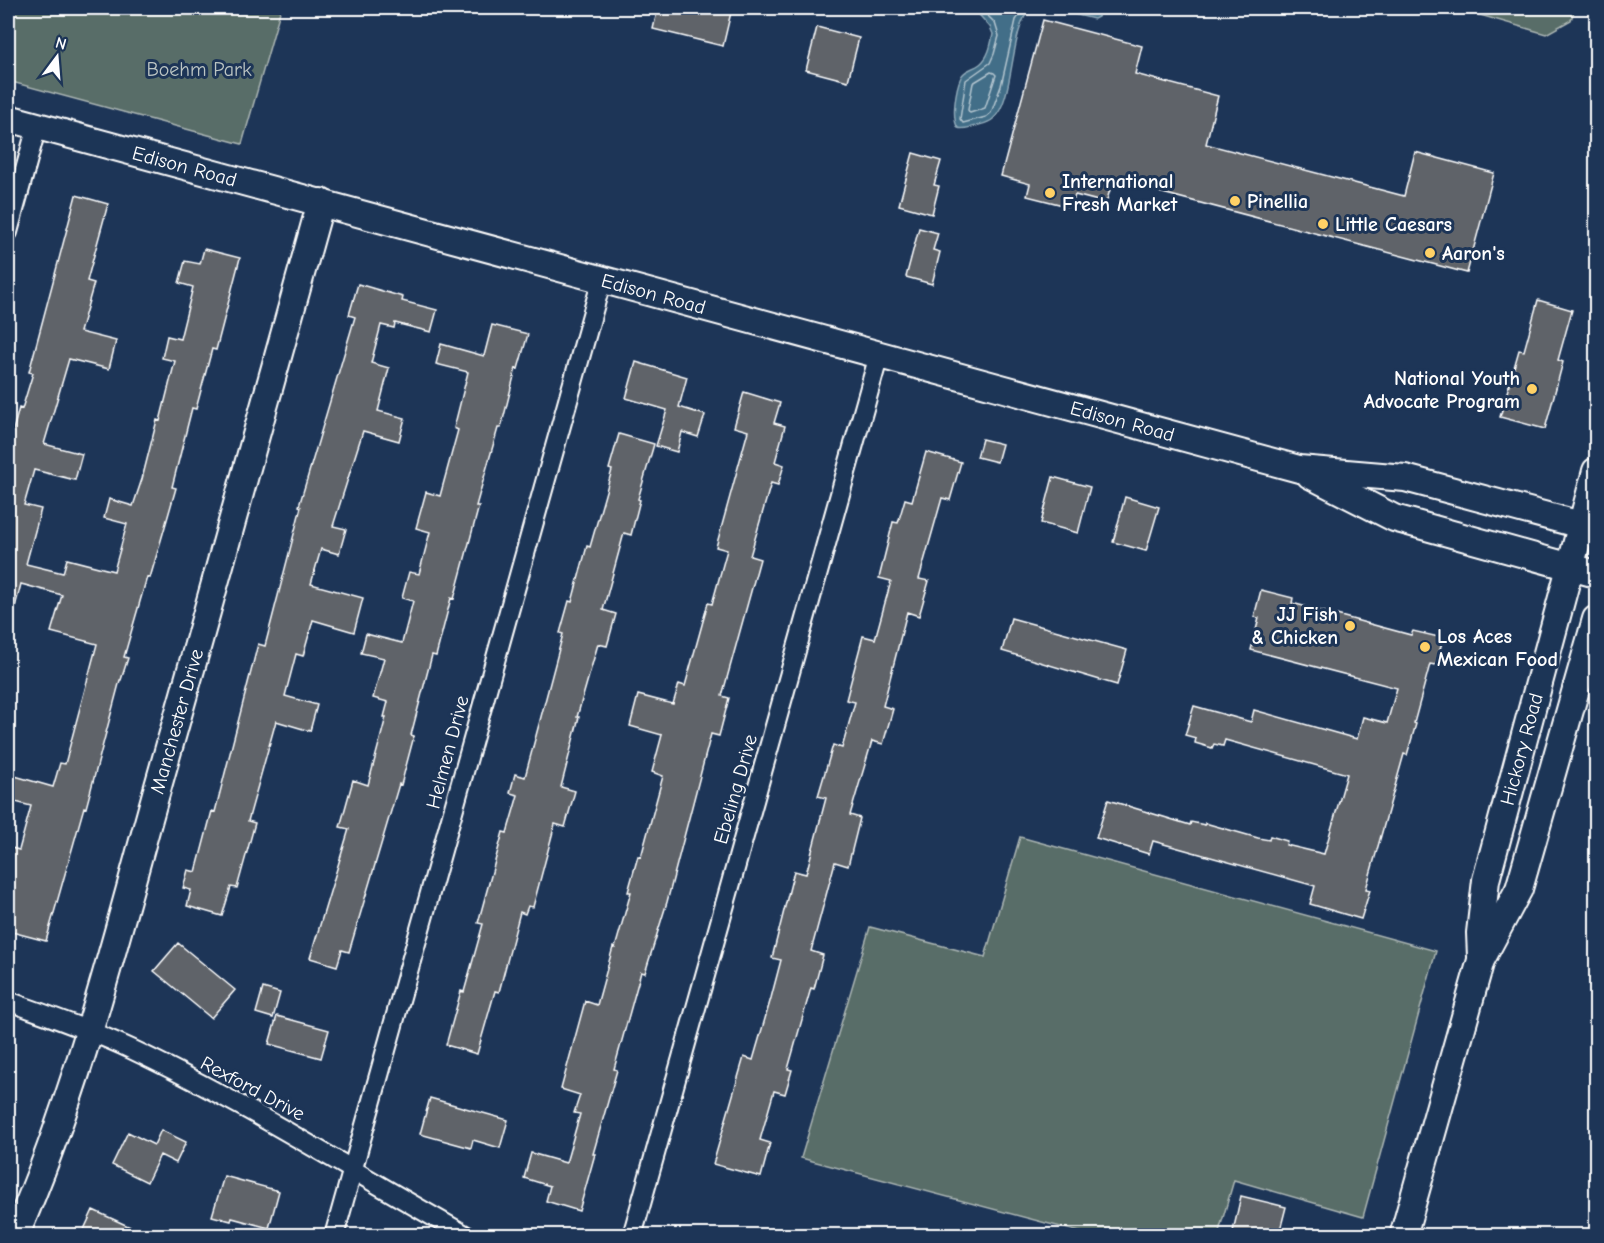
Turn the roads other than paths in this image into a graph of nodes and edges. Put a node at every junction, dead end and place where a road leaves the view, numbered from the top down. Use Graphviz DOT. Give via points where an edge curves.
graph roads {
  1 [pos="8,118"];
  2 [pos="37,126"];
  3 [pos="321,202"];
  4 [pos="8,232"];
  5 [pos="602,279"];
  6 [pos="879,354"];
  7 [pos="1299,469"];
  8 [pos="1596,471"];
  9 [pos="1590,527"];
  10 [pos="1571,567"];
  11 [pos="1596,574"];
  12 [pos="1596,619"];
  13 [pos="1481,960"];
  14 [pos="8,1001"];
  15 [pos="88,1030"];
  16 [pos="352,1169"];
  17 [pos="15,1236"];
  18 [pos="334,1236"];
  19 [pos="467,1236"];
  20 [pos="632,1236"];
  21 [pos="1404,1236"];
  1 -- 2 [label="street, Edison Road"];
  2 -- 3 [label="street, Edison Road"];
  2 -- 4 [label="street"];
  3 -- 5 [label="street, Edison Road"];
  3 -- 15 [label="street, Manchester Drive"];
  5 -- 6 [label="street, Edison Road"];
  5 -- 16 [label="street, Helmen Drive"];
  6 -- 7 [label="street, Edison Road"];
  6 -- 20 [label="street, Ebeling Drive"];
  7 -- 9 [label="street, Edison Road" via="1406,478"];
  7 -- 10 [label="street, Edison Road" via="1394,518"];
  8 -- 9 [label="street, Hickory Road"];
  9 -- 10 [label="street, Hickory Road"];
  10 -- 11 [label="street, Edison Road"];
  10 -- 13 [label="street, Hickory Road" via="1486,880"];
  12 -- 13 [label="street, Hickory Road" via="1519,889"];
  13 -- 21 [label="street, Hickory Road"];
  14 -- 15 [label="street, Rexford Drive"];
  15 -- 16 [label="street, Rexford Drive" via="233,1102"];
  15 -- 17 [label="street, Manchester Drive" via="60,1122"];
  16 -- 18 [label="street, Helmen Drive"];
  16 -- 19 [label="street, Rexford Drive"];
}
